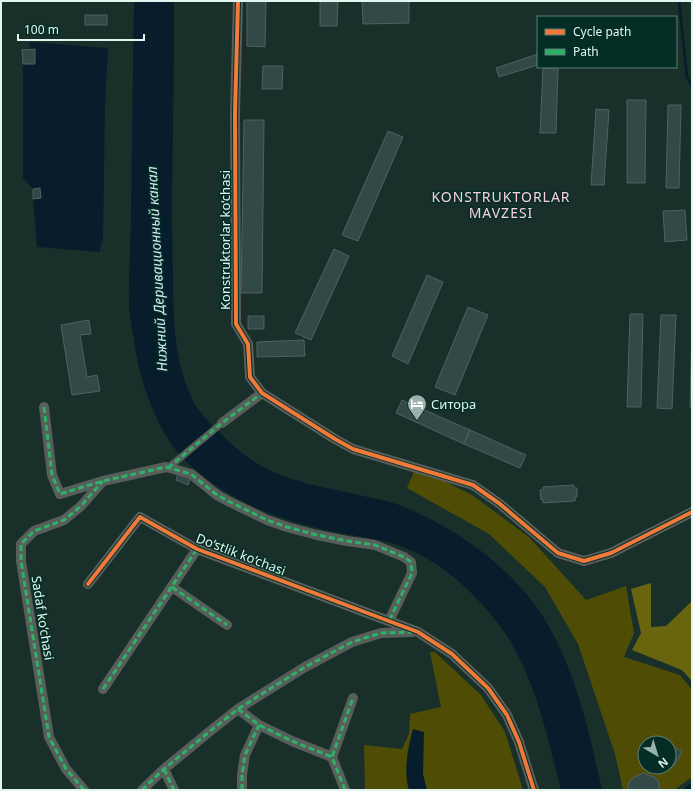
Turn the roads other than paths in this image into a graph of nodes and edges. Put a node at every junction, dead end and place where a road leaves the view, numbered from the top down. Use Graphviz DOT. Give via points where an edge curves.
graph roads {
  1 [pos="238,1"];
  2 [pos="262,393"];
  3 [pos="44,407"];
  4 [pos="222,423"];
  5 [pos="168,468"];
  6 [pos="103,481"];
  7 [pos="692,512"];
  8 [pos="197,549"];
  9 [pos="88,584"];
  10 [pos="172,587"];
  11 [pos="389,621"];
  12 [pos="227,625"];
  13 [pos="418,632"];
  14 [pos="103,689"];
  15 [pos="353,698"];
  16 [pos="238,709"];
  17 [pos="259,725"];
  18 [pos="332,757"];
  19 [pos="164,770"];
  20 [pos="84,790"];
  21 [pos="142,790"];
  22 [pos="174,790"];
  23 [pos="242,790"];
  24 [pos="345,790"];
  25 [pos="534,790"];
  1 -- 2 [label="street, Konstruktorlar ko‘chasi" via="235,112 236,324 248,344 250,377"];
  2 -- 4 [label="street"];
  2 -- 7 [label="street, Konstruktorlar ko‘chasi" via="353,449 473,485 500,504 558,553 584,561 611,553"];
  3 -- 6 [label="street" via="52,475 60,494"];
  4 -- 5 [label="street"];
  5 -- 6 [label="street"];
  5 -- 11 [label="street" via="191,474 230,502 267,520 347,542 376,545 404,557 411,562 412,573"];
  6 -- 20 [label="street, Sadaf ko‘chasi" via="81,506 64,520 34,531 21,544 21,561 49,736 66,769"];
  8 -- 9 [label="street, Do‘stlik ko‘chasi" via="140,517"];
  8 -- 10 [label="street"];
  8 -- 11 [label="street, Do‘stlik ko‘chasi"];
  10 -- 12 [label="street"];
  10 -- 14 [label="street"];
  11 -- 13 [label="street, Do‘stlik ko‘chasi"];
  13 -- 16 [label="street" via="381,633 352,642 304,667"];
  13 -- 25 [label="street, Do‘stlik ko‘chasi" via="452,654 488,688 506,715 519,742"];
  15 -- 18 [label="street"];
  16 -- 17 [label="street"];
  16 -- 19 [label="street"];
  17 -- 18 [label="street"];
  17 -- 23 [label="street" via="245,755"];
  18 -- 24 [label="street"];
  19 -- 21 [label="street"];
  19 -- 22 [label="street"];
}
